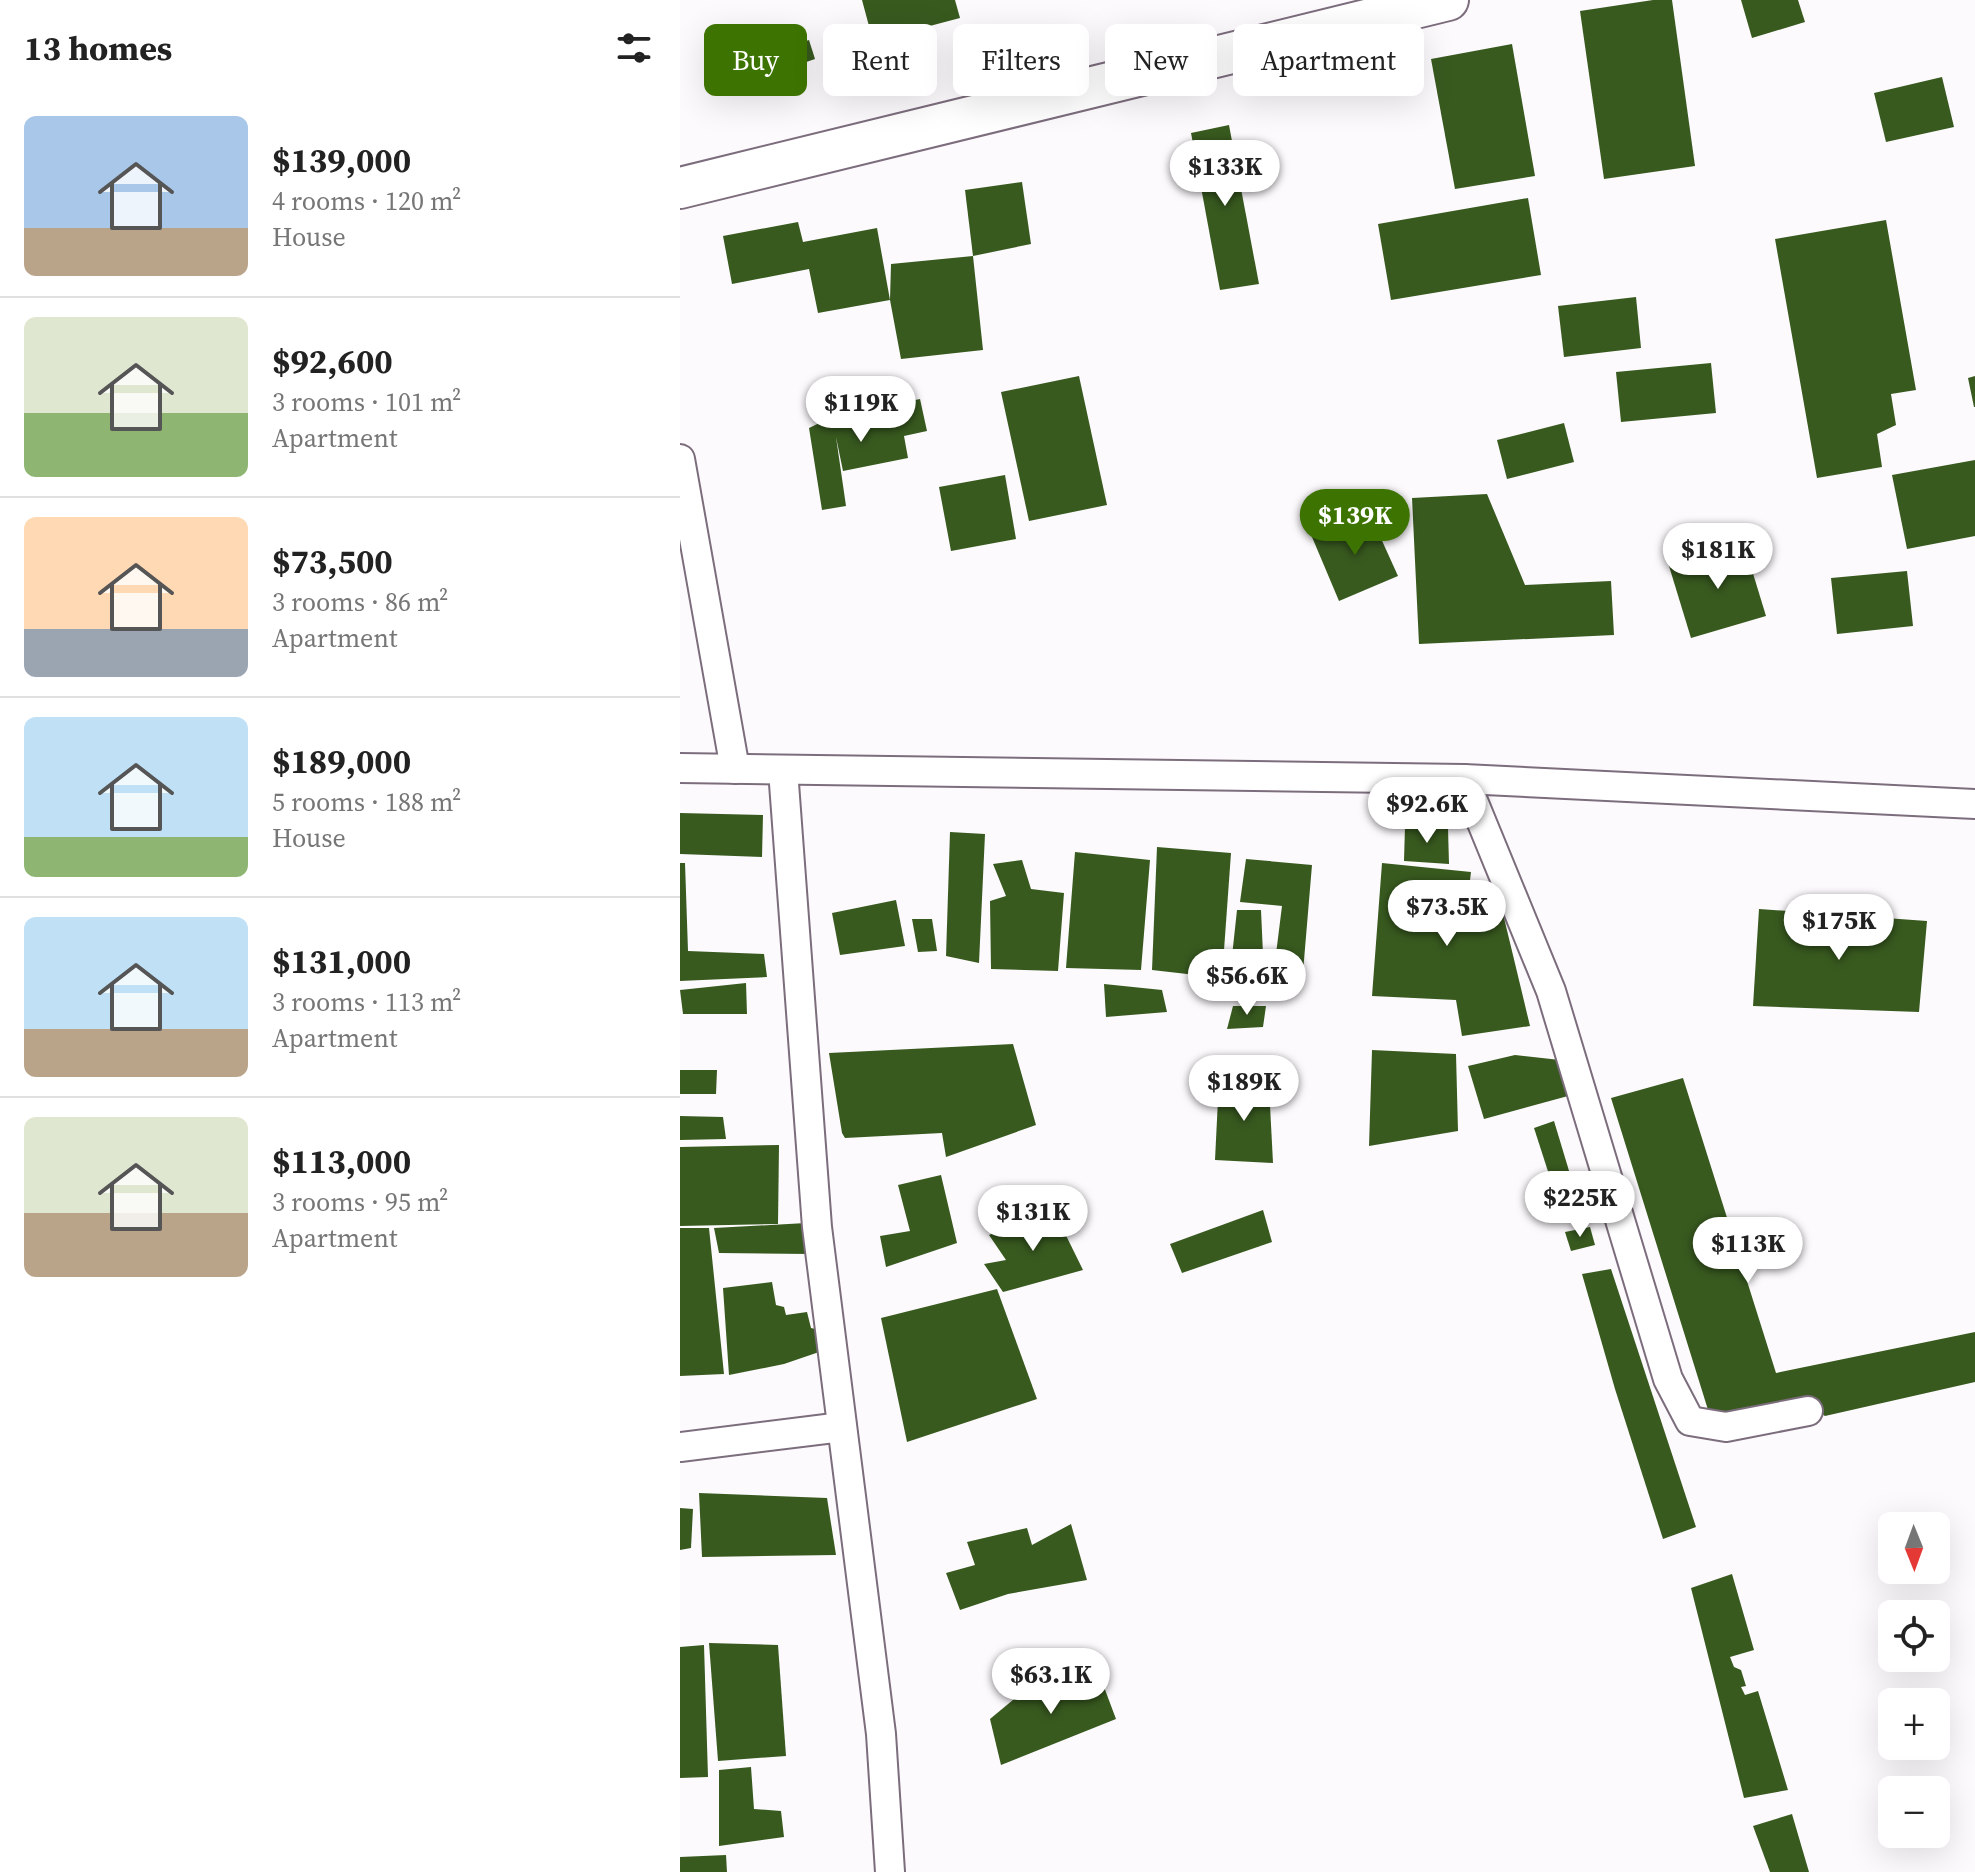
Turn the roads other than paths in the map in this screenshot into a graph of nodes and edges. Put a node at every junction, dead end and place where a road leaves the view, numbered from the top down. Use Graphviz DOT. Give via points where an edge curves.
graph roads {
  1 [pos="1448,0"];
  2 [pos="680,188"];
  3 [pos="680,459"];
  4 [pos="680,768"];
  5 [pos="735,769"];
  6 [pos="783,770"];
  7 [pos="1464,779"];
  8 [pos="1975,804"];
  9 [pos="1808,1411"];
  10 [pos="842,1427"];
  11 [pos="680,1447"];
  12 [pos="890,1872"];
  1 -- 2 [label="main road"];
  3 -- 5 [label="street"];
  4 -- 5 [label="street"];
  5 -- 6 [label="street"];
  6 -- 7 [label="street"];
  6 -- 10 [label="street" via="817,1227"];
  7 -- 8 [label="street"];
  7 -- 9 [label="street" via="1551,991 1668,1379 1690,1421 1726,1427"];
  10 -- 11 [label="street"];
  10 -- 12 [label="street" via="881,1734"];
}
